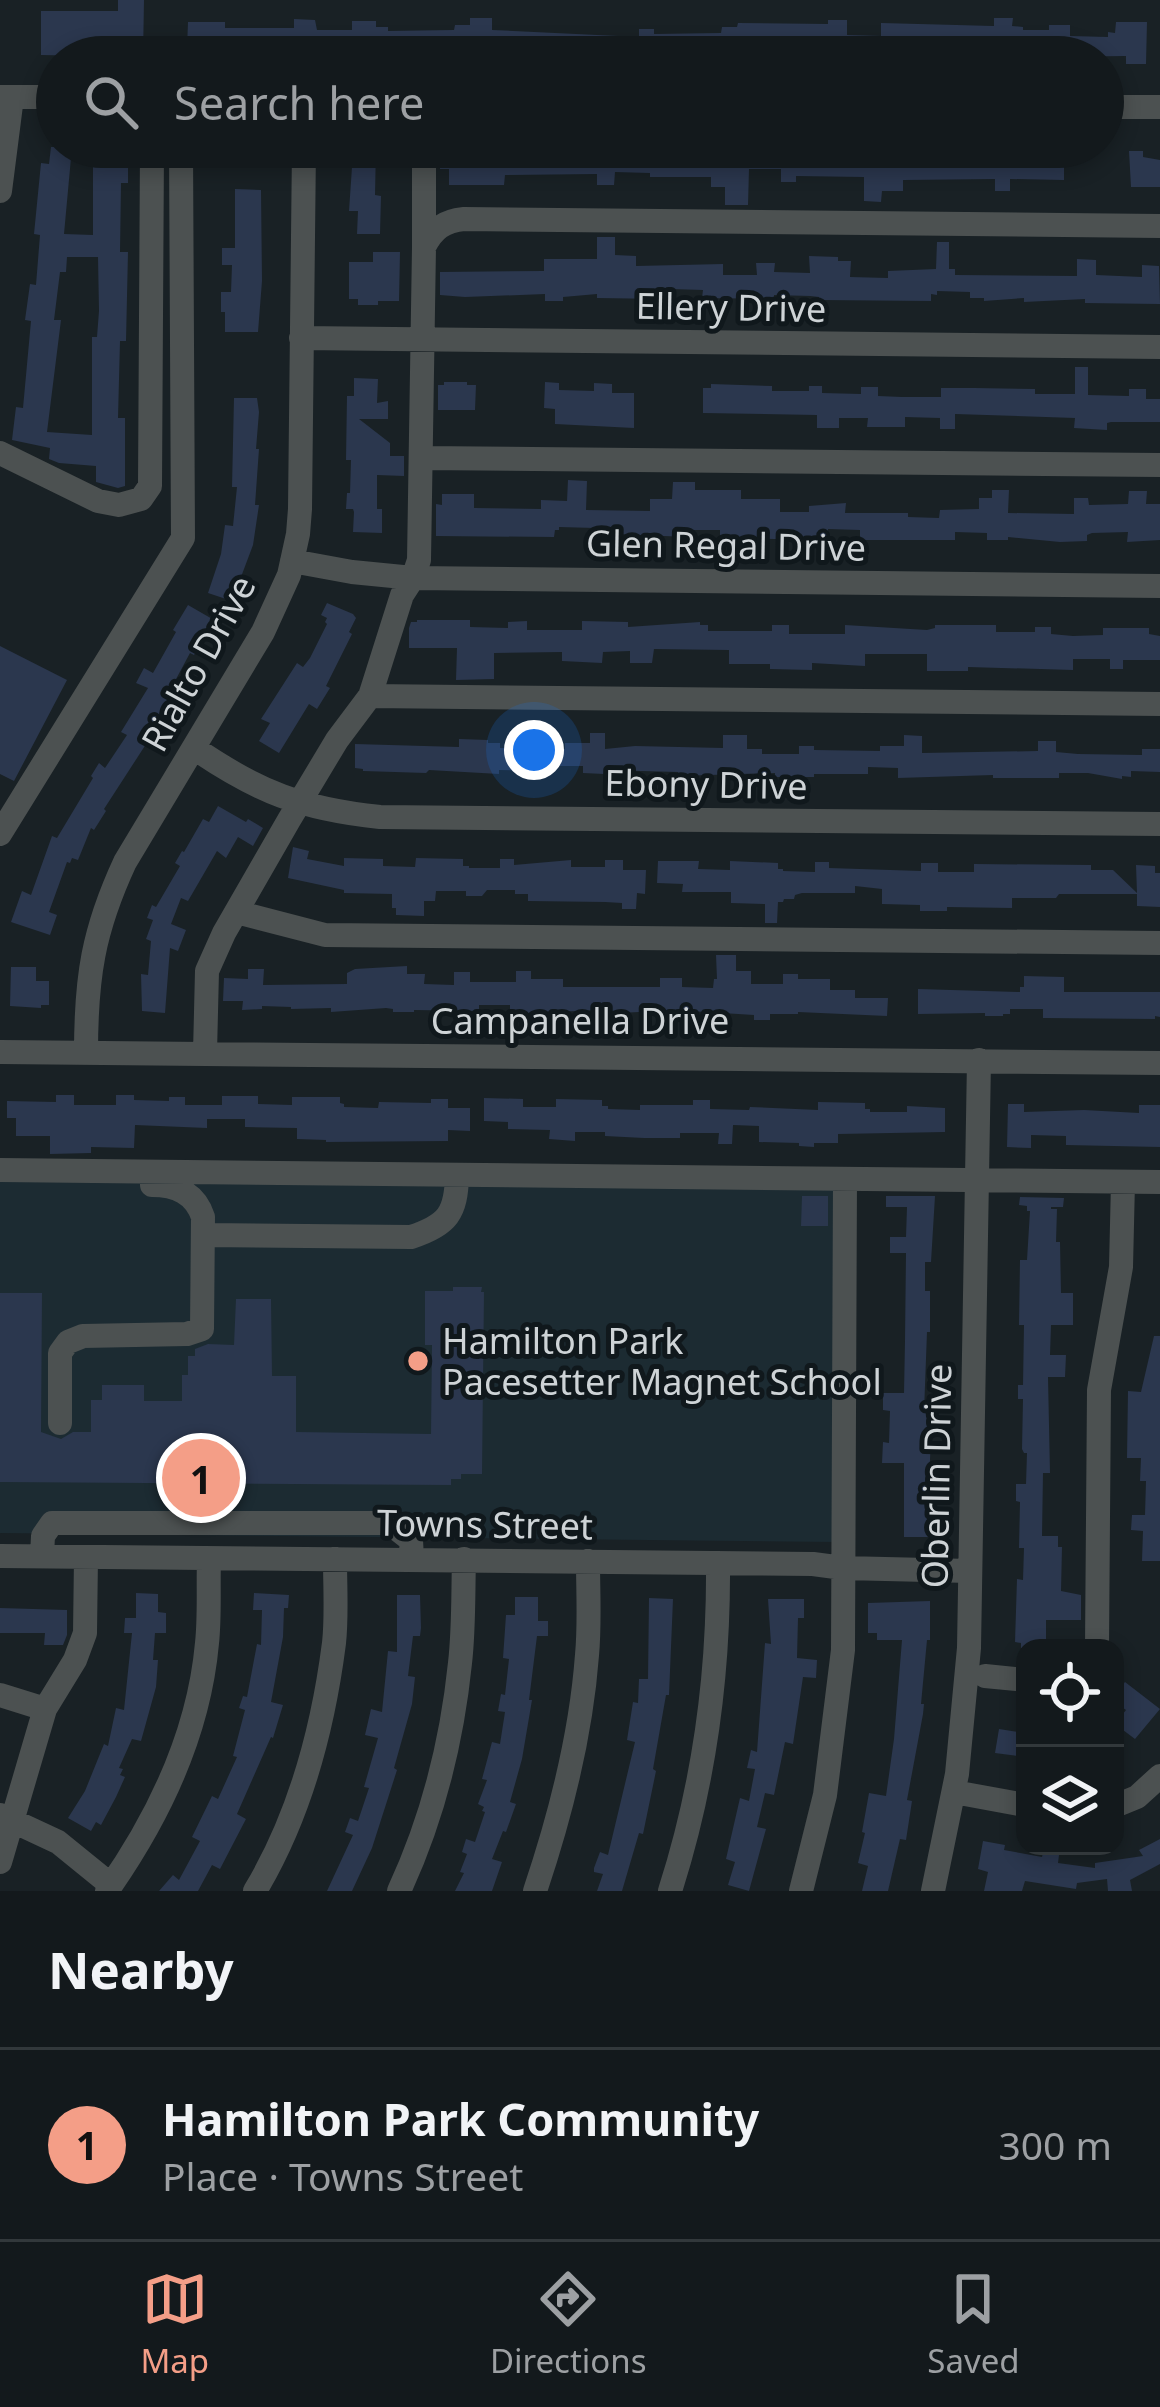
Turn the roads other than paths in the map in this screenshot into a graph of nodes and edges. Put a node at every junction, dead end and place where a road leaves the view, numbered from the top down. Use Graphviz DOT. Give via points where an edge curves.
graph roads {
  1 [pos="6,97"];
  2 [pos="1124,107"];
  3 [pos="1160,107"];
  4 [pos="152,168"];
  5 [pos="182,168"];
  6 [pos="304,168"];
  7 [pos="424,168"];
  8 [pos="0,191"];
  9 [pos="1160,226"];
  10 [pos="424,248"];
  11 [pos="302,338"];
  12 [pos="421,340"];
  13 [pos="1160,347"];
  14 [pos="0,453"];
  15 [pos="422,458"];
  16 [pos="1160,465"];
  17 [pos="292,561"];
  18 [pos="413,578"];
  19 [pos="1160,586"];
  20 [pos="370,696"];
  21 [pos="1160,704"];
  22 [pos="194,748"];
  23 [pos="299,804"];
  24 [pos="1160,824"];
  25 [pos="0,834"];
  26 [pos="236,912"];
  27 [pos="1160,943"];
  28 [pos="0,1052"];
  29 [pos="86,1053"];
  30 [pos="205,1053"];
  31 [pos="979,1060"];
  32 [pos="1160,1063"];
  33 [pos="0,1171"];
  34 [pos="195,1173"];
  35 [pos="457,1175"];
  36 [pos="978,1178"];
  37 [pos="845,1179"];
  38 [pos="1124,1182"];
  39 [pos="1160,1182"];
  40 [pos="0,1184"];
  41 [pos="195,1201"];
  42 [pos="204,1235"];
  43 [pos="60,1423"];
  44 [pos="0,1556"];
  45 [pos="42,1556"];
  46 [pos="86,1557"];
  47 [pos="209,1558"];
  48 [pos="335,1559"];
  49 [pos="412,1559"];
  50 [pos="464,1559"];
  51 [pos="588,1561"];
  52 [pos="718,1563"];
  53 [pos="843,1568"];
  54 [pos="970,1571"];
  55 [pos="1097,1639"];
  56 [pos="985,1676"];
  57 [pos="1016,1679"];
  58 [pos="0,1695"];
  59 [pos="45,1709"];
  60 [pos="1160,1776"];
  61 [pos="954,1792"];
  62 [pos="1124,1802"];
  63 [pos="1016,1803"];
  64 [pos="6,1817"];
  65 [pos="0,1862"];
  66 [pos="110,1888"];
  67 [pos="255,1891"];
  68 [pos="399,1891"];
  69 [pos="535,1891"];
  70 [pos="670,1891"];
  71 [pos="801,1891"];
  72 [pos="933,1891"];
  1 -- 8 [label="street"];
  2 -- 3 [label="street"];
  4 -- 14 [label="street" via="150,486 141,499 98,501"];
  5 -- 25 [label="street" via="182,538"];
  6 -- 11 [label="street, Rialto Drive"];
  7 -- 10 [label="street"];
  9 -- 10 [label="street" via="464,219 439,226"];
  10 -- 12 [label="street"];
  11 -- 12 [label="street, Ellery Drive"];
  11 -- 17 [label="street, Rialto Drive"];
  12 -- 13 [label="street, Ellery Drive"];
  12 -- 15 [label="street"];
  15 -- 16 [label="street"];
  15 -- 18 [label="street"];
  17 -- 18 [label="street, Glen Regal Drive"];
  17 -- 22 [label="street, Rialto Drive" via="263,632"];
  18 -- 19 [label="street, Glen Regal Drive"];
  18 -- 20 [label="street"];
  20 -- 21 [label="street"];
  20 -- 23 [label="street"];
  22 -- 23 [label="street, Ebony Drive"];
  22 -- 29 [label="street, Rialto Drive" via="109,895 89,965"];
  23 -- 24 [label="street, Ebony Drive" via="380,817"];
  23 -- 26 [label="street"];
  26 -- 27 [label="street" via="325,935"];
  26 -- 30 [label="street" via="207,971"];
  28 -- 29 [label="street, Campanella Drive"];
  29 -- 30 [label="street, Campanella Drive"];
  30 -- 31 [label="street, Campanella Drive"];
  31 -- 32 [label="street, Campanella Drive"];
  31 -- 36 [label="street, Oberlin Drive"];
  33 -- 34 [label="street"];
  34 -- 35 [label="street"];
  34 -- 41 [label="street"];
  35 -- 37 [label="street"];
  35 -- 42 [label="street" via="449,1216 411,1238"];
  36 -- 37 [label="street"];
  36 -- 38 [label="street"];
  36 -- 54 [label="street, Oberlin Drive"];
  37 -- 53 [label="street"];
  38 -- 39 [label="street"];
  38 -- 55 [label="street" via="1121,1268 1099,1390"];
  40 -- 41 [label="street" via="165,1185"];
  41 -- 42 [label="street"];
  42 -- 43 [label="street" via="202,1329 68,1342"];
  44 -- 45 [label="street, Towns Street"];
  45 -- 46 [label="street, Towns Street"];
  45 -- 49 [label="street" via="52,1522 383,1523 411,1540"];
  46 -- 47 [label="street, Towns Street"];
  46 -- 59 [label="street" via="85,1634"];
  47 -- 48 [label="street, Towns Street"];
  47 -- 66 [label="street" via="207,1642 183,1748 148,1829"];
  48 -- 49 [label="street, Towns Street"];
  48 -- 67 [label="street" via="334,1639 315,1748"];
  49 -- 50 [label="street, Towns Street"];
  50 -- 51 [label="street, Towns Street"];
  50 -- 68 [label="street" via="452,1719"];
  51 -- 52 [label="street, Towns Street"];
  51 -- 69 [label="street" via="578,1733"];
  52 -- 53 [label="street, Towns Street"];
  52 -- 70 [label="street" via="710,1715"];
  53 -- 54 [label="street, Towns Street"];
  53 -- 71 [label="street" via="836,1720"];
  54 -- 61 [label="street, Oberlin Drive"];
  56 -- 57 [label="street"];
  58 -- 59 [label="street"];
  59 -- 64 [label="street"];
  60 -- 62 [label="street"];
  61 -- 63 [label="street"];
  61 -- 72 [label="street, Oberlin Drive"];
  64 -- 65 [label="street"];
  64 -- 66 [label="street" via="58,1843"];
}
